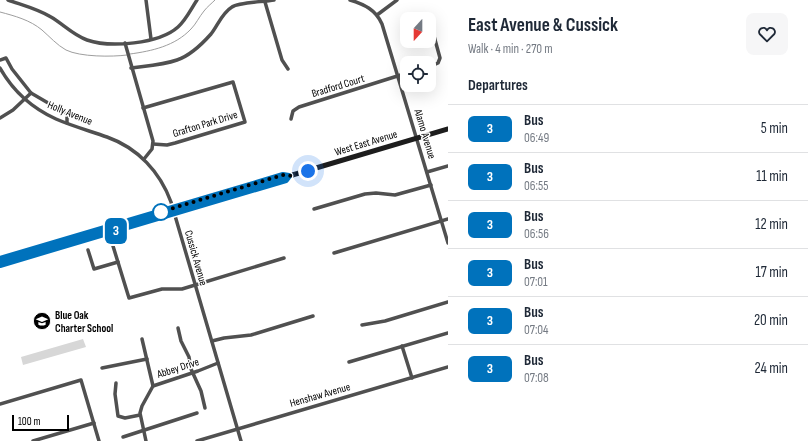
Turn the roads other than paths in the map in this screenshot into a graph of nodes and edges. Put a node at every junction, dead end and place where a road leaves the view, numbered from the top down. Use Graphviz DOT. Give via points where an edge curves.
graph roads {
  1 [pos="8,0"];
  2 [pos="146,0"];
  3 [pos="198,0"];
  4 [pos="274,0"];
  5 [pos="350,0"];
  6 [pos="397,0"];
  7 [pos="264,2"];
  8 [pos="377,15"];
  9 [pos="151,39"];
  10 [pos="125,43"];
  11 [pos="436,43"];
  12 [pos="0,60"];
  13 [pos="436,64"];
  14 [pos="0,68"];
  15 [pos="132,68"];
  16 [pos="288,70"];
  17 [pos="398,77"];
  18 [pos="32,93"];
  19 [pos="25,99"];
  20 [pos="143,108"];
  21 [pos="0,118"];
  22 [pos="291,119"];
  23 [pos="68,123"];
  24 [pos="448,129"];
  25 [pos="417,138"];
  26 [pos="153,144"];
  27 [pos="144,159"];
  28 [pos="448,166"];
  29 [pos="427,172"];
  30 [pos="431,185"];
  31 [pos="314,209"];
  32 [pos="174,211"];
  33 [pos="448,219"];
  34 [pos="441,221"];
  35 [pos="109,233"];
  36 [pos="448,243"];
  37 [pos="88,250"];
  38 [pos="334,253"];
  39 [pos="284,258"];
  40 [pos="0,259"];
  41 [pos="118,262"];
  42 [pos="0,265"];
  43 [pos="194,285"];
  44 [pos="448,302"];
  45 [pos="313,316"];
  46 [pos="362,325"];
  47 [pos="178,328"];
  48 [pos="448,333"];
  49 [pos="142,339"];
  50 [pos="212,341"];
  51 [pos="402,346"];
  52 [pos="147,359"];
  53 [pos="348,362"];
  54 [pos="218,363"];
  55 [pos="448,367"];
  56 [pos="102,368"];
  57 [pos="193,373"];
  58 [pos="412,378"];
  59 [pos="116,383"];
  60 [pos="153,386"];
  61 [pos="0,404"];
  62 [pos="205,408"];
  63 [pos="197,413"];
  64 [pos="140,415"];
  65 [pos="94,423"];
  66 [pos="237,429"];
  67 [pos="144,430"];
  68 [pos="123,437"];
  69 [pos="33,441"];
  70 [pos="99,441"];
  71 [pos="146,441"];
  72 [pos="197,441"];
  73 [pos="241,441"];
  1 -- 10 [label="street" via="48,15 85,39 103,43"];
  2 -- 9 [label="street"];
  3 -- 9 [label="street" via="177,28"];
  4 -- 7 [label="street"];
  5 -- 8 [label="street" via="367,7"];
  6 -- 8 [label="street"];
  7 -- 15 [label="street" via="232,7 208,36 179,59"];
  7 -- 16 [label="street" via="282,60"];
  8 -- 17 [label="street, Alamo Avenue"];
  9 -- 10 [label="street"];
  10 -- 15 [label="street"];
  11 -- 13 [label="street" via="440,58"];
  12 -- 18 [label="street" via="6,58"];
  14 -- 19 [label="street, Holly Avenue" via="11,85"];
  15 -- 20 [label="street"];
  17 -- 22 [label="street, Bradford Court" via="299,106 293,111"];
  17 -- 25 [label="street, Alamo Avenue"];
  18 -- 19 [label="street"];
  18 -- 23 [label="street" via="68,114"];
  19 -- 21 [label="street"];
  19 -- 23 [label="street, Holly Avenue" via="46,114"];
  20 -- 26 [label="street"];
  20 -- 26 [label="street, Grafton Park Drive" via="233,82 244,122 167,145"];
  23 -- 27 [label="street, Holly Avenue" via="117,140"];
  24 -- 25 [label="main road, West East Avenue"];
  25 -- 29 [label="street, Alamo Avenue"];
  25 -- 32 [label="main road, West East Avenue" via="289,176 283,175"];
  26 -- 27 [label="street"];
  27 -- 32 [label="street, Cussick Avenue" via="162,181"];
  28 -- 29 [label="street"];
  29 -- 30 [label="street, Alamo Avenue"];
  30 -- 31 [label="street" via="395,195 365,194"];
  30 -- 34 [label="street, Alamo Avenue"];
  32 -- 35 [label="main road, West East Avenue"];
  32 -- 40 [label="main road, West East Avenue"];
  32 -- 43 [label="street, Cussick Avenue"];
  33 -- 34 [label="street"];
  34 -- 36 [label="street, Alamo Avenue"];
  34 -- 38 [label="street"];
  35 -- 41 [label="street"];
  35 -- 42 [label="main road, West East Avenue"];
  37 -- 41 [label="street" via="94,269"];
  39 -- 43 [label="street"];
  41 -- 43 [label="street" via="129,298 158,289 179,290"];
  43 -- 50 [label="street, Cussick Avenue"];
  44 -- 46 [label="street"];
  45 -- 50 [label="street" via="251,335"];
  47 -- 57 [label="street"];
  48 -- 51 [label="street"];
  49 -- 52 [label="street"];
  50 -- 54 [label="street, Cussick Avenue"];
  51 -- 53 [label="street"];
  51 -- 58 [label="street"];
  52 -- 56 [label="street"];
  52 -- 60 [label="street"];
  54 -- 57 [label="street, Abbey Drive"];
  54 -- 66 [label="street, Cussick Avenue"];
  55 -- 58 [label="street, Henshaw Avenue"];
  57 -- 60 [label="street, Abbey Drive"];
  57 -- 62 [label="street" via="202,391"];
  58 -- 66 [label="street, Henshaw Avenue"];
  59 -- 64 [label="street" via="118,416 125,418"];
  60 -- 64 [label="street, Abbey Drive"];
  61 -- 65 [label="street" via="81,380"];
  63 -- 67 [label="street"];
  64 -- 67 [label="street"];
  65 -- 69 [label="street"];
  65 -- 70 [label="street"];
  66 -- 72 [label="street, Henshaw Avenue"];
  66 -- 73 [label="street, Cussick Avenue"];
  67 -- 68 [label="street"];
  67 -- 71 [label="street"];
}
